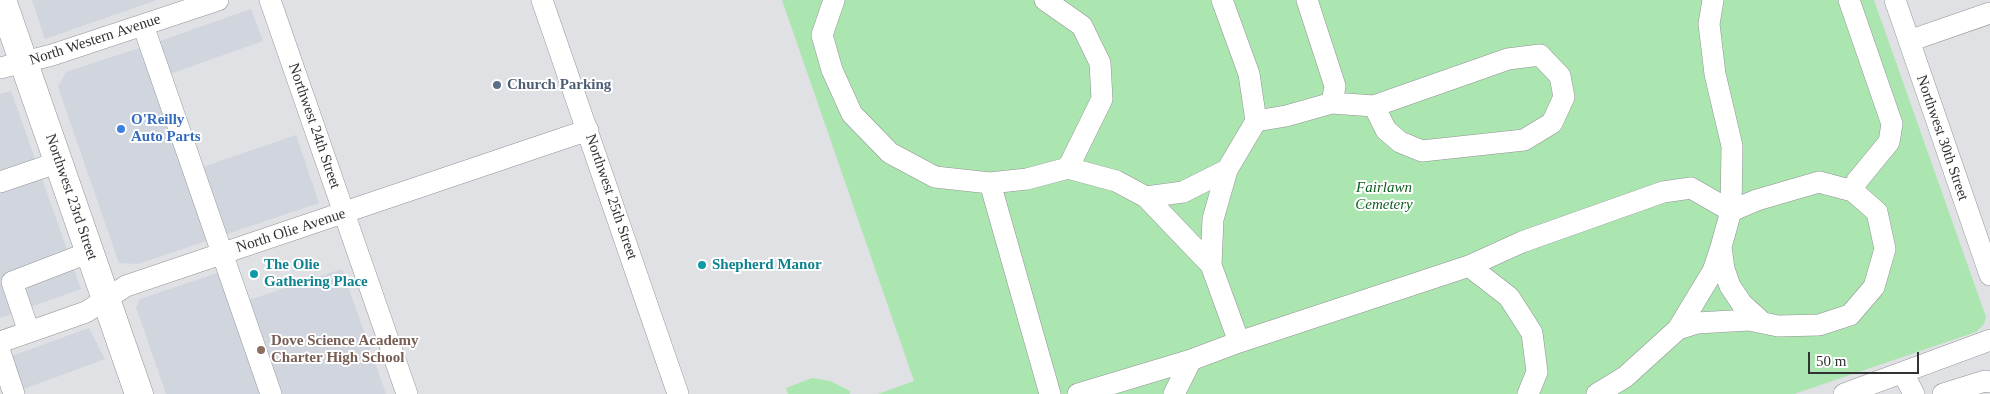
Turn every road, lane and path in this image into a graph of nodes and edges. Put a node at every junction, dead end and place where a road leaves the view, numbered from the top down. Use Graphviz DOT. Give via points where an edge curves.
graph roads {
  1 [pos="2,0"];
  2 [pos="218,0"];
  3 [pos="270,0"];
  4 [pos="542,0"];
  5 [pos="834,0"];
  6 [pos="1045,0"];
  7 [pos="1222,0"];
  8 [pos="1307,0"];
  9 [pos="1713,0"];
  10 [pos="1849,0"];
  11 [pos="1895,0"];
  12 [pos="154,14"];
  13 [pos="1990,14"];
  14 [pos="1909,41"];
  15 [pos="12,65"];
  16 [pos="1332,103"];
  17 [pos="1374,106"];
  18 [pos="1256,121"];
  19 [pos="588,130"];
  20 [pos="59,162"];
  21 [pos="1068,168"];
  22 [pos="1228,170"];
  23 [pos="0,182"];
  24 [pos="990,183"];
  25 [pos="1853,191"];
  26 [pos="1146,198"];
  27 [pos="1731,211"];
  28 [pos="344,213"];
  29 [pos="1721,247"];
  30 [pos="90,252"];
  31 [pos="223,253"];
  32 [pos="1211,264"];
  33 [pos="1469,266"];
  34 [pos="1990,275"];
  35 [pos="106,298"];
  36 [pos="1763,323"];
  37 [pos="1678,329"];
  38 [pos="29,332"];
  39 [pos="1990,340"];
  40 [pos="0,342"];
  41 [pos="1239,342"];
  42 [pos="0,352"];
  43 [pos="1190,360"];
  44 [pos="1903,373"];
  45 [pos="1990,382"];
  46 [pos="14,394"];
  47 [pos="139,394"];
  48 [pos="271,394"];
  49 [pos="407,394"];
  50 [pos="678,394"];
  51 [pos="1050,394"];
  52 [pos="1078,394"];
  53 [pos="1174,394"];
  54 [pos="1528,394"];
  55 [pos="1597,394"];
  56 [pos="1844,394"];
  57 [pos="1914,394"];
  58 [pos="1943,394"];
  1 -- 15 [label="main road, Northwest 23rd Street"];
  2 -- 12 [label="street, North Western Avenue"];
  3 -- 28 [label="street, Northwest 24th Street"];
  4 -- 19 [label="street, Northwest 25th Street"];
  5 -- 24 [label="street" via="822,35 832,70 852,114 890,152 934,177"];
  6 -- 21 [label="street" via="1082,26 1100,63 1102,99"];
  7 -- 18 [label="street" via="1249,74"];
  8 -- 16 [label="street" via="1335,86"];
  9 -- 27 [label="street" via="1710,24 1715,74 1732,146"];
  10 -- 25 [label="street" via="1892,124 1889,142"];
  11 -- 14 [label="street, Northwest 30th Street"];
  12 -- 15 [label="street, North Western Avenue" via="52,55"];
  12 -- 31 [label="street"];
  13 -- 14 [label="street"];
  14 -- 34 [label="street, Northwest 30th Street"];
  15 -- 20 [label="main road, Northwest 23rd Street"];
  16 -- 17 [label="street"];
  16 -- 18 [label="street"];
  17 -- 17 [label="street" via="1386,130 1400,142 1422,151 1524,140 1552,123 1564,97 1560,76 1540,56 1508,59"];
  18 -- 22 [label="street"];
  19 -- 28 [label="street, North Olie Avenue"];
  19 -- 50 [label="street, Northwest 25th Street"];
  20 -- 23 [label="street"];
  20 -- 30 [label="main road, Northwest 23rd Street"];
  21 -- 24 [label="street" via="1027,180"];
  21 -- 26 [label="street" via="1116,181"];
  22 -- 26 [label="street" via="1183,192"];
  22 -- 32 [label="street" via="1213,220"];
  24 -- 51 [label="street"];
  25 -- 27 [label="street" via="1819,182"];
  25 -- 36 [label="street" via="1877,212 1885,250 1874,288 1850,315 1819,325"];
  26 -- 32 [label="street"];
  27 -- 29 [label="street"];
  27 -- 33 [label="street" via="1691,188 1663,192 1522,242"];
  28 -- 31 [label="street, North Olie Avenue"];
  28 -- 49 [label="street, Northwest 24th Street"];
  29 -- 36 [label="street" via="1730,286 1742,304"];
  29 -- 37 [label="street" via="1713,271"];
  30 -- 35 [label="main road, Northwest 23rd Street"];
  30 -- 38 [label="street" via="12,282"];
  31 -- 35 [label="street, North Olie Avenue" via="126,286"];
  31 -- 48 [label="street"];
  32 -- 41 [label="street"];
  33 -- 41 [label="street"];
  33 -- 54 [label="street" via="1509,297 1532,333 1537,372"];
  35 -- 38 [label="street, North Olie Avenue" via="86,312"];
  35 -- 47 [label="main road, Northwest 23rd Street"];
  36 -- 37 [label="street" via="1749,320 1711,322"];
  37 -- 55 [label="street" via="1625,377"];
  38 -- 40 [label="street, North Olie Avenue"];
  39 -- 44 [label="street"];
  41 -- 43 [label="street"];
  42 -- 46 [label="street"];
  43 -- 52 [label="street"];
  43 -- 53 [label="street"];
  44 -- 56 [label="street"];
  44 -- 57 [label="street"];
  45 -- 58 [label="street"];
}
